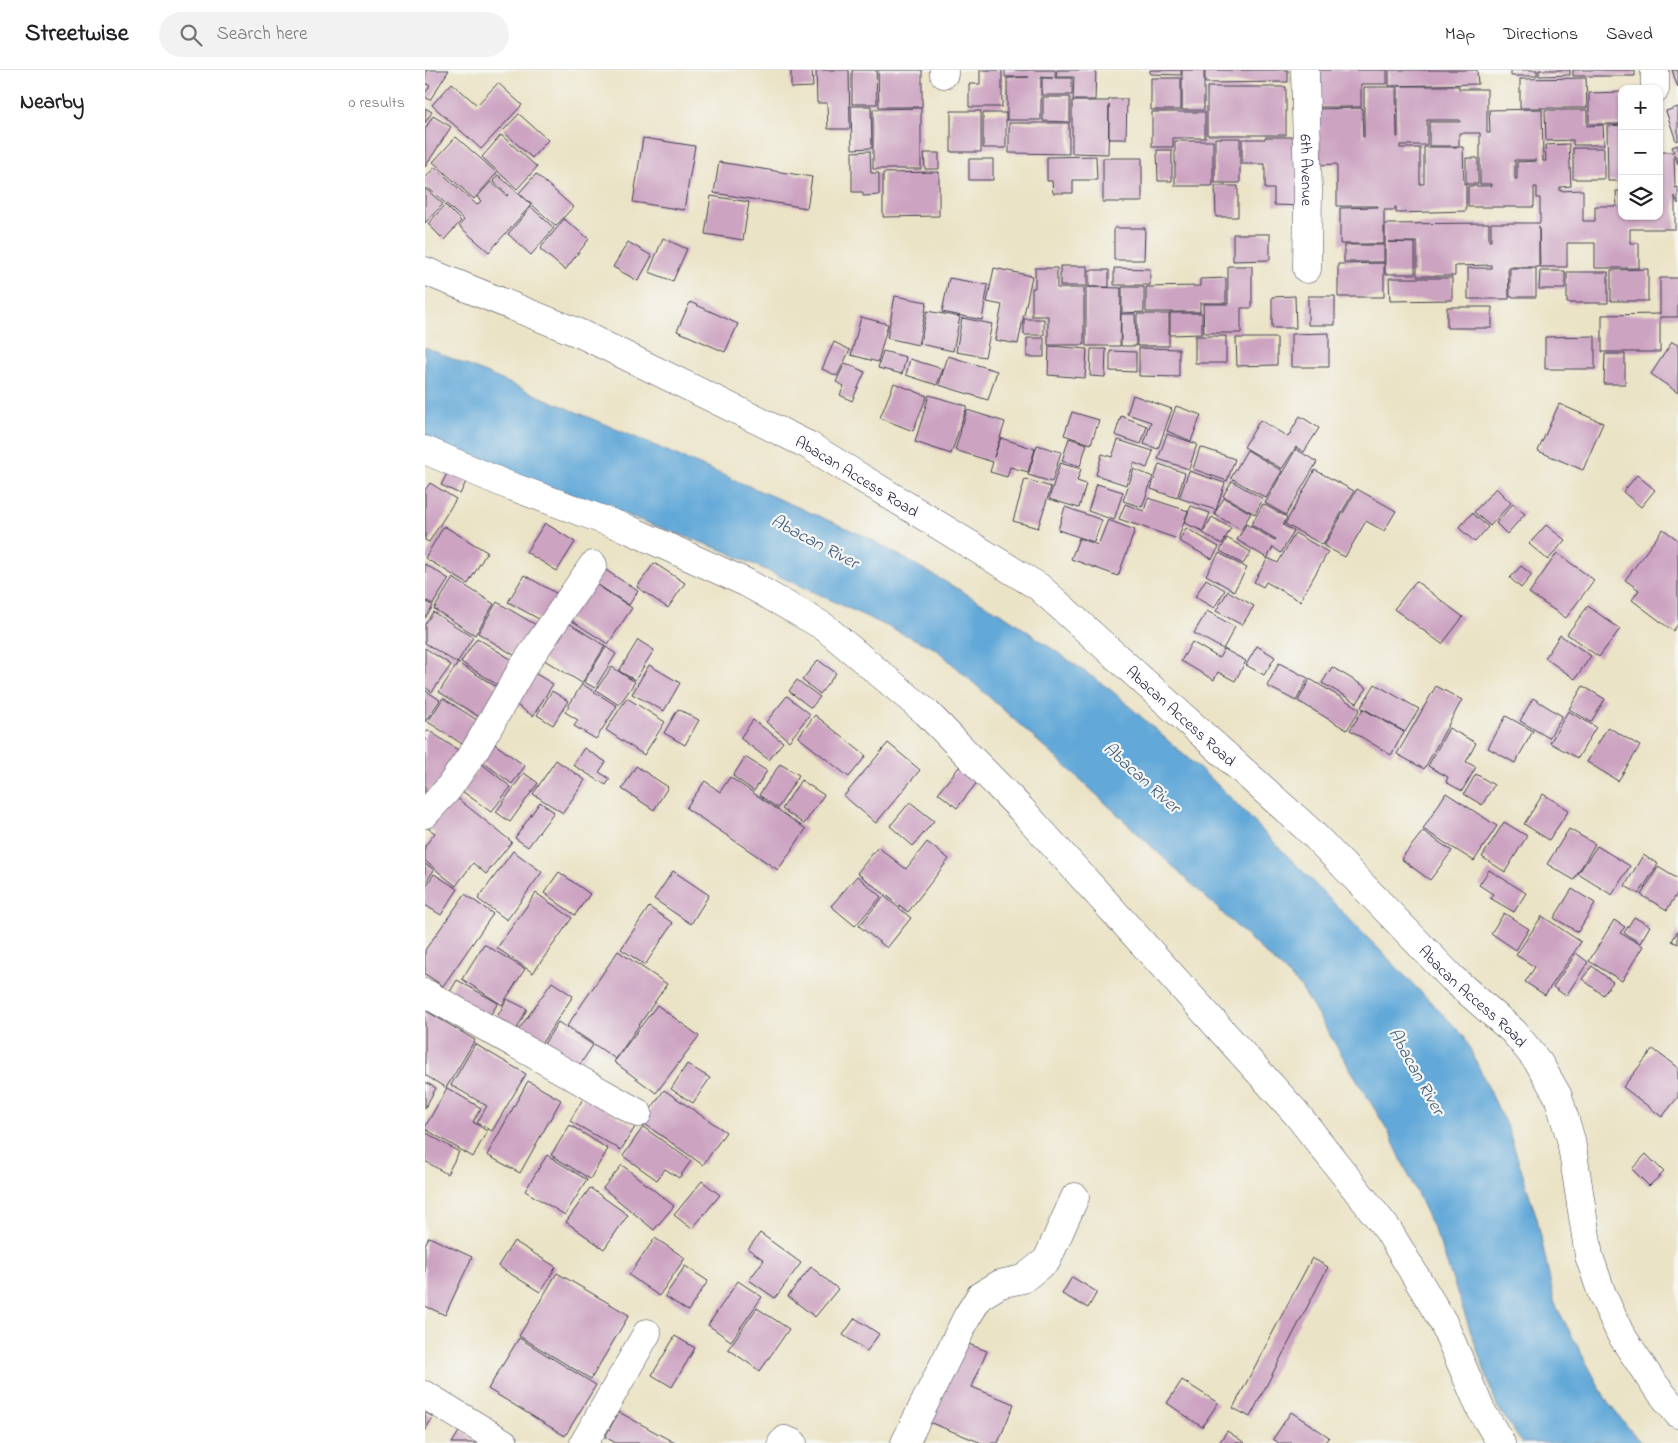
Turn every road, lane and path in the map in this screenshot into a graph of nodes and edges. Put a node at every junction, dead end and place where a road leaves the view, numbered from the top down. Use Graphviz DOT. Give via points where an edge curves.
graph roads {
  1 [pos="1305,70"];
  2 [pos="1655,70"];
  3 [pos="1655,85"];
  4 [pos="1307,269"];
  5 [pos="425,271"];
  6 [pos="425,450"];
  7 [pos="593,565"];
  8 [pos="425,814"];
  9 [pos="425,993"];
  10 [pos="638,1113"];
  11 [pos="1075,1197"];
  12 [pos="647,1333"];
  13 [pos="425,1395"];
  14 [pos="1678,1414"];
  15 [pos="504,1443"];
  16 [pos="584,1443"];
  17 [pos="782,1443"];
  18 [pos="793,1443"];
  19 [pos="905,1443"];
  20 [pos="1501,1443"];
  1 -- 4 [label="street, 6th Avenue" via="1309,190"];
  2 -- 3 [label="street"];
  5 -- 14 [label="street, Abacan Access Road" via="581,334 808,445 1039,587 1312,833 1452,978 1514,1032 1539,1063 1558,1096 1571,1140 1589,1256 1603,1294 1620,1333"];
  6 -- 20 [label="street" via="505,484 627,529 747,583 823,626 927,713 1021,809 1296,1113 1376,1214 1443,1322 1481,1410"];
  7 -- 8 [label="street" via="523,667 477,747 448,789"];
  9 -- 10 [label="street"];
  11 -- 19 [label="street" via="1047,1260 1023,1279 1000,1284 980,1296"];
  12 -- 16 [label="street"];
  13 -- 15 [label="street"];
  17 -- 18 [label="street" via="785,1440"];
}
